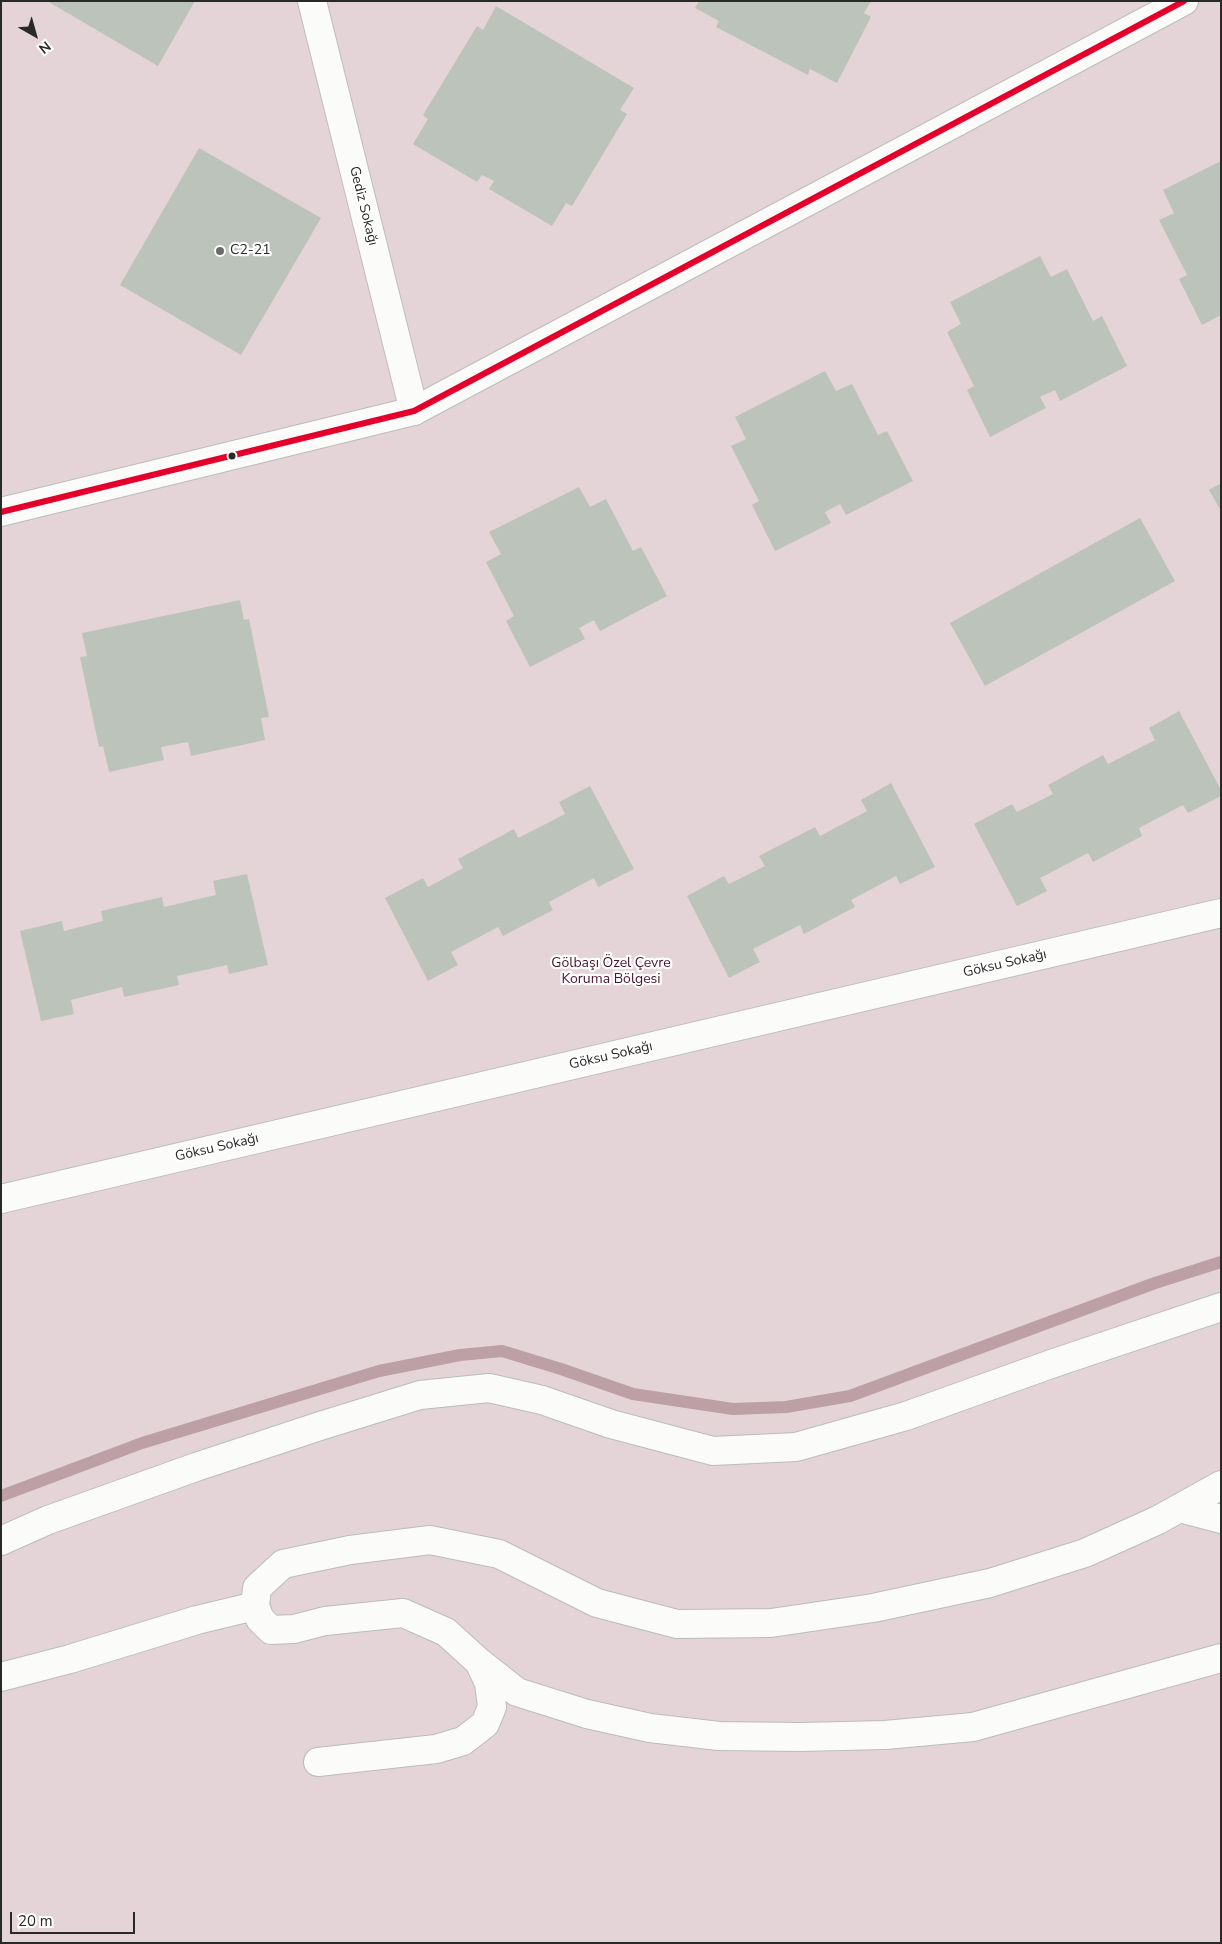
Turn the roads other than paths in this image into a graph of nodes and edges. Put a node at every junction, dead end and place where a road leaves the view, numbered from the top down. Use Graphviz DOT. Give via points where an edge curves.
graph roads {
  1 [pos="312,1"];
  2 [pos="1184,1"];
  3 [pos="414,411"];
  4 [pos="1,512"];
  5 [pos="1221,913"];
  6 [pos="1,1198"];
  7 [pos="1221,1307"];
  8 [pos="1221,1485"];
  9 [pos="1180,1508"];
  10 [pos="1221,1519"];
  11 [pos="1,1541"];
  12 [pos="255,1606"];
  13 [pos="1221,1658"];
  14 [pos="479,1662"];
  15 [pos="1,1677"];
  16 [pos="318,1762"];
  1 -- 3 [label="street, Gediz Sokağı"];
  2 -- 3 [label="street"];
  3 -- 4 [label="street"];
  5 -- 6 [label="street, Göksu Sokağı"];
  7 -- 11 [label="street" via="906,1416 796,1447 713,1451 611,1424 542,1400 489,1388 420,1395 196,1468 48,1520"];
  8 -- 9 [label="street"];
  9 -- 10 [label="street"];
  9 -- 12 [label="street" via="1085,1553 990,1583 873,1608 771,1623 677,1624 597,1603 499,1554 430,1540 350,1550 283,1564 256,1588"];
  12 -- 14 [label="street" via="260,1619 271,1630 403,1613 446,1632"];
  12 -- 15 [label="street"];
  13 -- 14 [label="street" via="973,1726 885,1736 800,1737 650,1728 588,1714 516,1692"];
  14 -- 16 [label="street" via="489,1683 492,1707 484,1724 464,1741 436,1749"];
}
